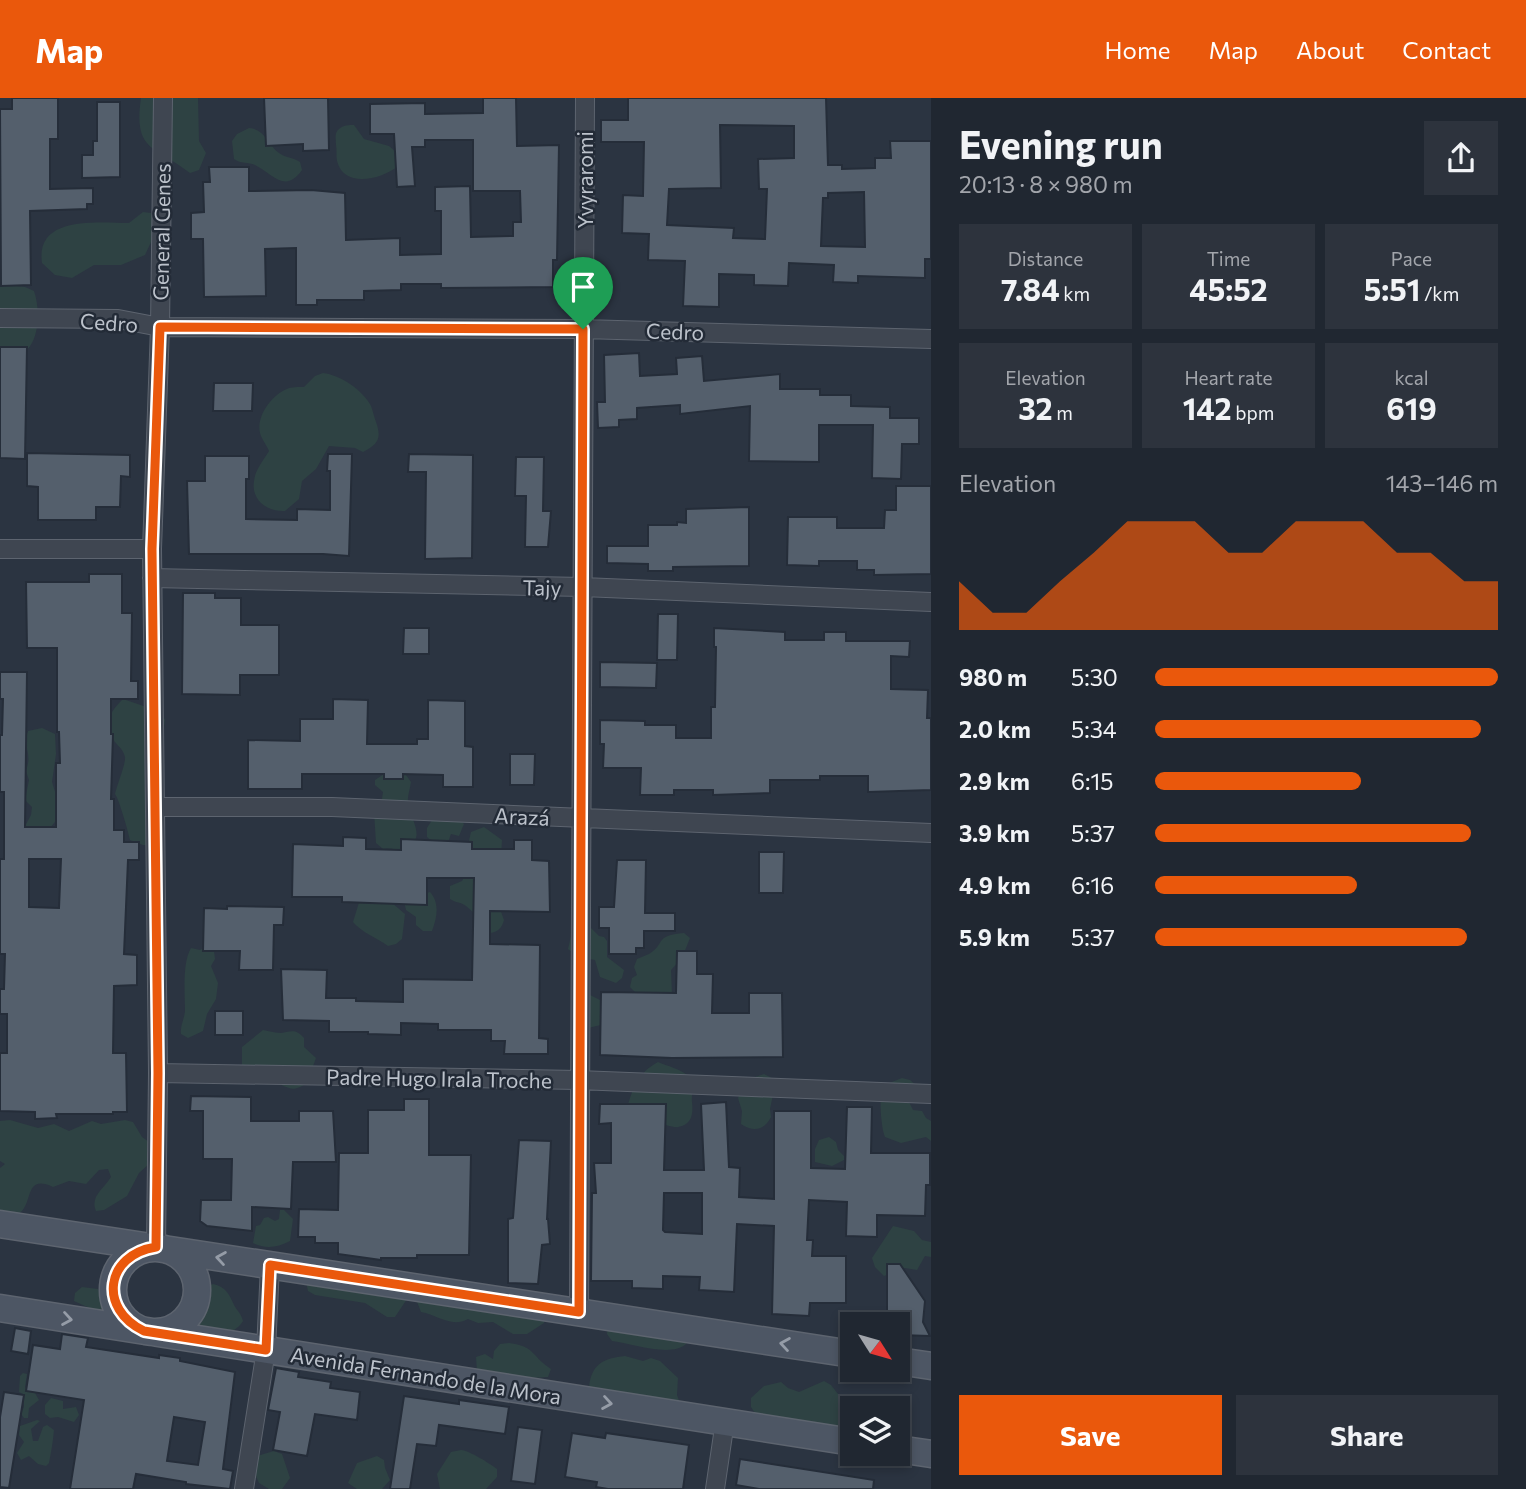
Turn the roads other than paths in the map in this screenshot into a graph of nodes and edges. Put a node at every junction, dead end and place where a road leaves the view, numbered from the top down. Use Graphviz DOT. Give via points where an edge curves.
graph roads {
  1 [pos="163,98"];
  2 [pos="585,98"];
  3 [pos="0,318"];
  4 [pos="160,327"];
  5 [pos="583,329"];
  6 [pos="931,338"];
  7 [pos="0,549"];
  8 [pos="152,549"];
  9 [pos="152,578"];
  10 [pos="583,587"];
  11 [pos="931,602"];
  12 [pos="156,807"];
  13 [pos="580,819"];
  14 [pos="931,833"];
  15 [pos="158,1073"];
  16 [pos="578,1080"];
  17 [pos="931,1094"];
  18 [pos="0,1224"];
  19 [pos="156,1247"];
  20 [pos="270,1265"];
  21 [pos="0,1308"];
  22 [pos="579,1312"];
  23 [pos="144,1331"];
  24 [pos="266,1350"];
  25 [pos="840,1352"];
  26 [pos="910,1363"];
  27 [pos="931,1366"];
  28 [pos="725,1422"];
  29 [pos="840,1440"];
  30 [pos="910,1451"];
  31 [pos="931,1454"];
  32 [pos="244,1489"];
  33 [pos="715,1489"];
  1 -- 4 [label="street, General Genes"];
  2 -- 5 [label="street, Yvyraromi"];
  3 -- 4 [label="street, Cedro" via="118,319"];
  4 -- 5 [label="street, Cedro"];
  4 -- 8 [label="street, General Genes"];
  5 -- 6 [label="street, Cedro"];
  5 -- 10 [label="street, Yvyraromi"];
  7 -- 8 [label="street"];
  8 -- 9 [label="street, General Genes"];
  9 -- 10 [label="street, Tajy"];
  9 -- 12 [label="street, General Genes"];
  10 -- 11 [label="street, Tajy"];
  10 -- 13 [label="street, Yvyraromi"];
  12 -- 13 [label="street, Arazá" via="332,807"];
  12 -- 15 [label="street, General Genes"];
  13 -- 14 [label="street, Arazá"];
  13 -- 16 [label="street, Yvyraromi"];
  15 -- 16 [label="street, Padre Hugo Irala Troche"];
  15 -- 19 [label="street, General Genes"];
  16 -- 17 [label="street, Padre Hugo Irala Troche"];
  16 -- 22 [label="street, Yvyraromi"];
  18 -- 19 [label="main road"];
  20 -- 19 [label="main road, one-way"];
  19 -- 23 [label="main road" via="130,1255 115,1277 115,1304 122,1316"];
  19 -- 23 [label="main road" via="182,1257 192,1268 197,1295 188,1315 172,1328"];
  20 -- 22 [label="main road"];
  20 -- 24 [label="street"];
  21 -- 23 [label="main road, Avenida Fernando de la Mora, one-way"];
  25 -- 22 [label="main road, one-way"];
  23 -- 24 [label="main road, Avenida Fernando de la Mora"];
  24 -- 28 [label="main road, Avenida Fernando de la Mora, one-way"];
  24 -- 32 [label="street"];
  26 -- 27 [label="main road"];
  28 -- 29 [label="main road, Avenida Fernando de la Mora"];
  28 -- 33 [label="street"];
  30 -- 31 [label="main road"];
}
